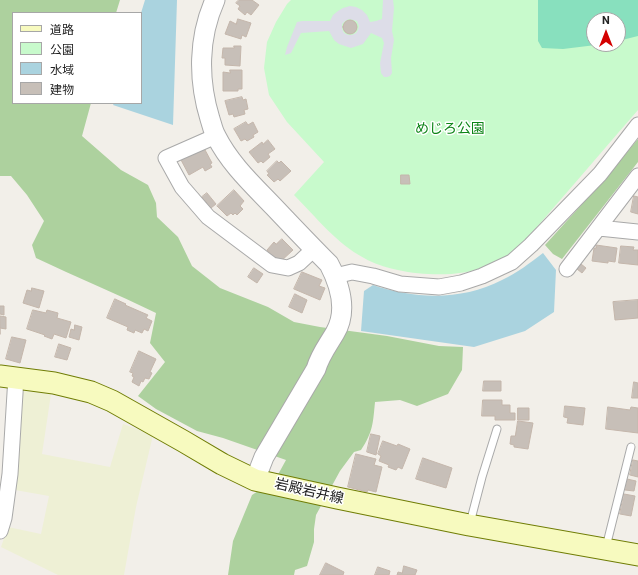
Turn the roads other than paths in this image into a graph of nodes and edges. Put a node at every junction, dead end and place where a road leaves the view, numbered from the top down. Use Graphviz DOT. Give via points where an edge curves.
graph roads {
  1 [pos="216,0"];
  2 [pos="638,125"];
  3 [pos="216,136"];
  4 [pos="638,176"];
  5 [pos="599,228"];
  6 [pos="638,232"];
  7 [pos="314,249"];
  8 [pos="567,269"];
  9 [pos="335,276"];
  10 [pos="8,377"];
  11 [pos="497,429"];
  12 [pos="631,446"];
  13 [pos="255,480"];
  14 [pos="469,525"];
  15 [pos="0,531"];
  16 [pos="605,549"];
  17 [pos="638,555"];
  1 -- 3 [label="street" via="205,30 201,81"];
  2 -- 9 [label="street" via="600,174 512,262 461,284 439,287 400,284 352,272"];
  3 -- 7 [label="street" via="229,158 253,187"];
  3 -- 7 [label="street" via="166,158 182,187 208,217 272,265 288,268 299,263"];
  4 -- 5 [label="street"];
  5 -- 6 [label="street"];
  5 -- 8 [label="street"];
  7 -- 9 [label="street" via="329,264"];
  9 -- 13 [label="street" via="342,306 336,331 264,457"];
  10 -- 13 [label="main road, 岩殿岩井線" via="54,383 91,392"];
  10 -- 15 [label="street" via="10,474"];
  11 -- 14 [label="lane"];
  12 -- 16 [label="lane"];
  13 -- 14 [label="main road, 岩殿岩井線"];
  14 -- 16 [label="main road, 岩殿岩井線"];
  16 -- 17 [label="main road, 岩殿岩井線"];
}
